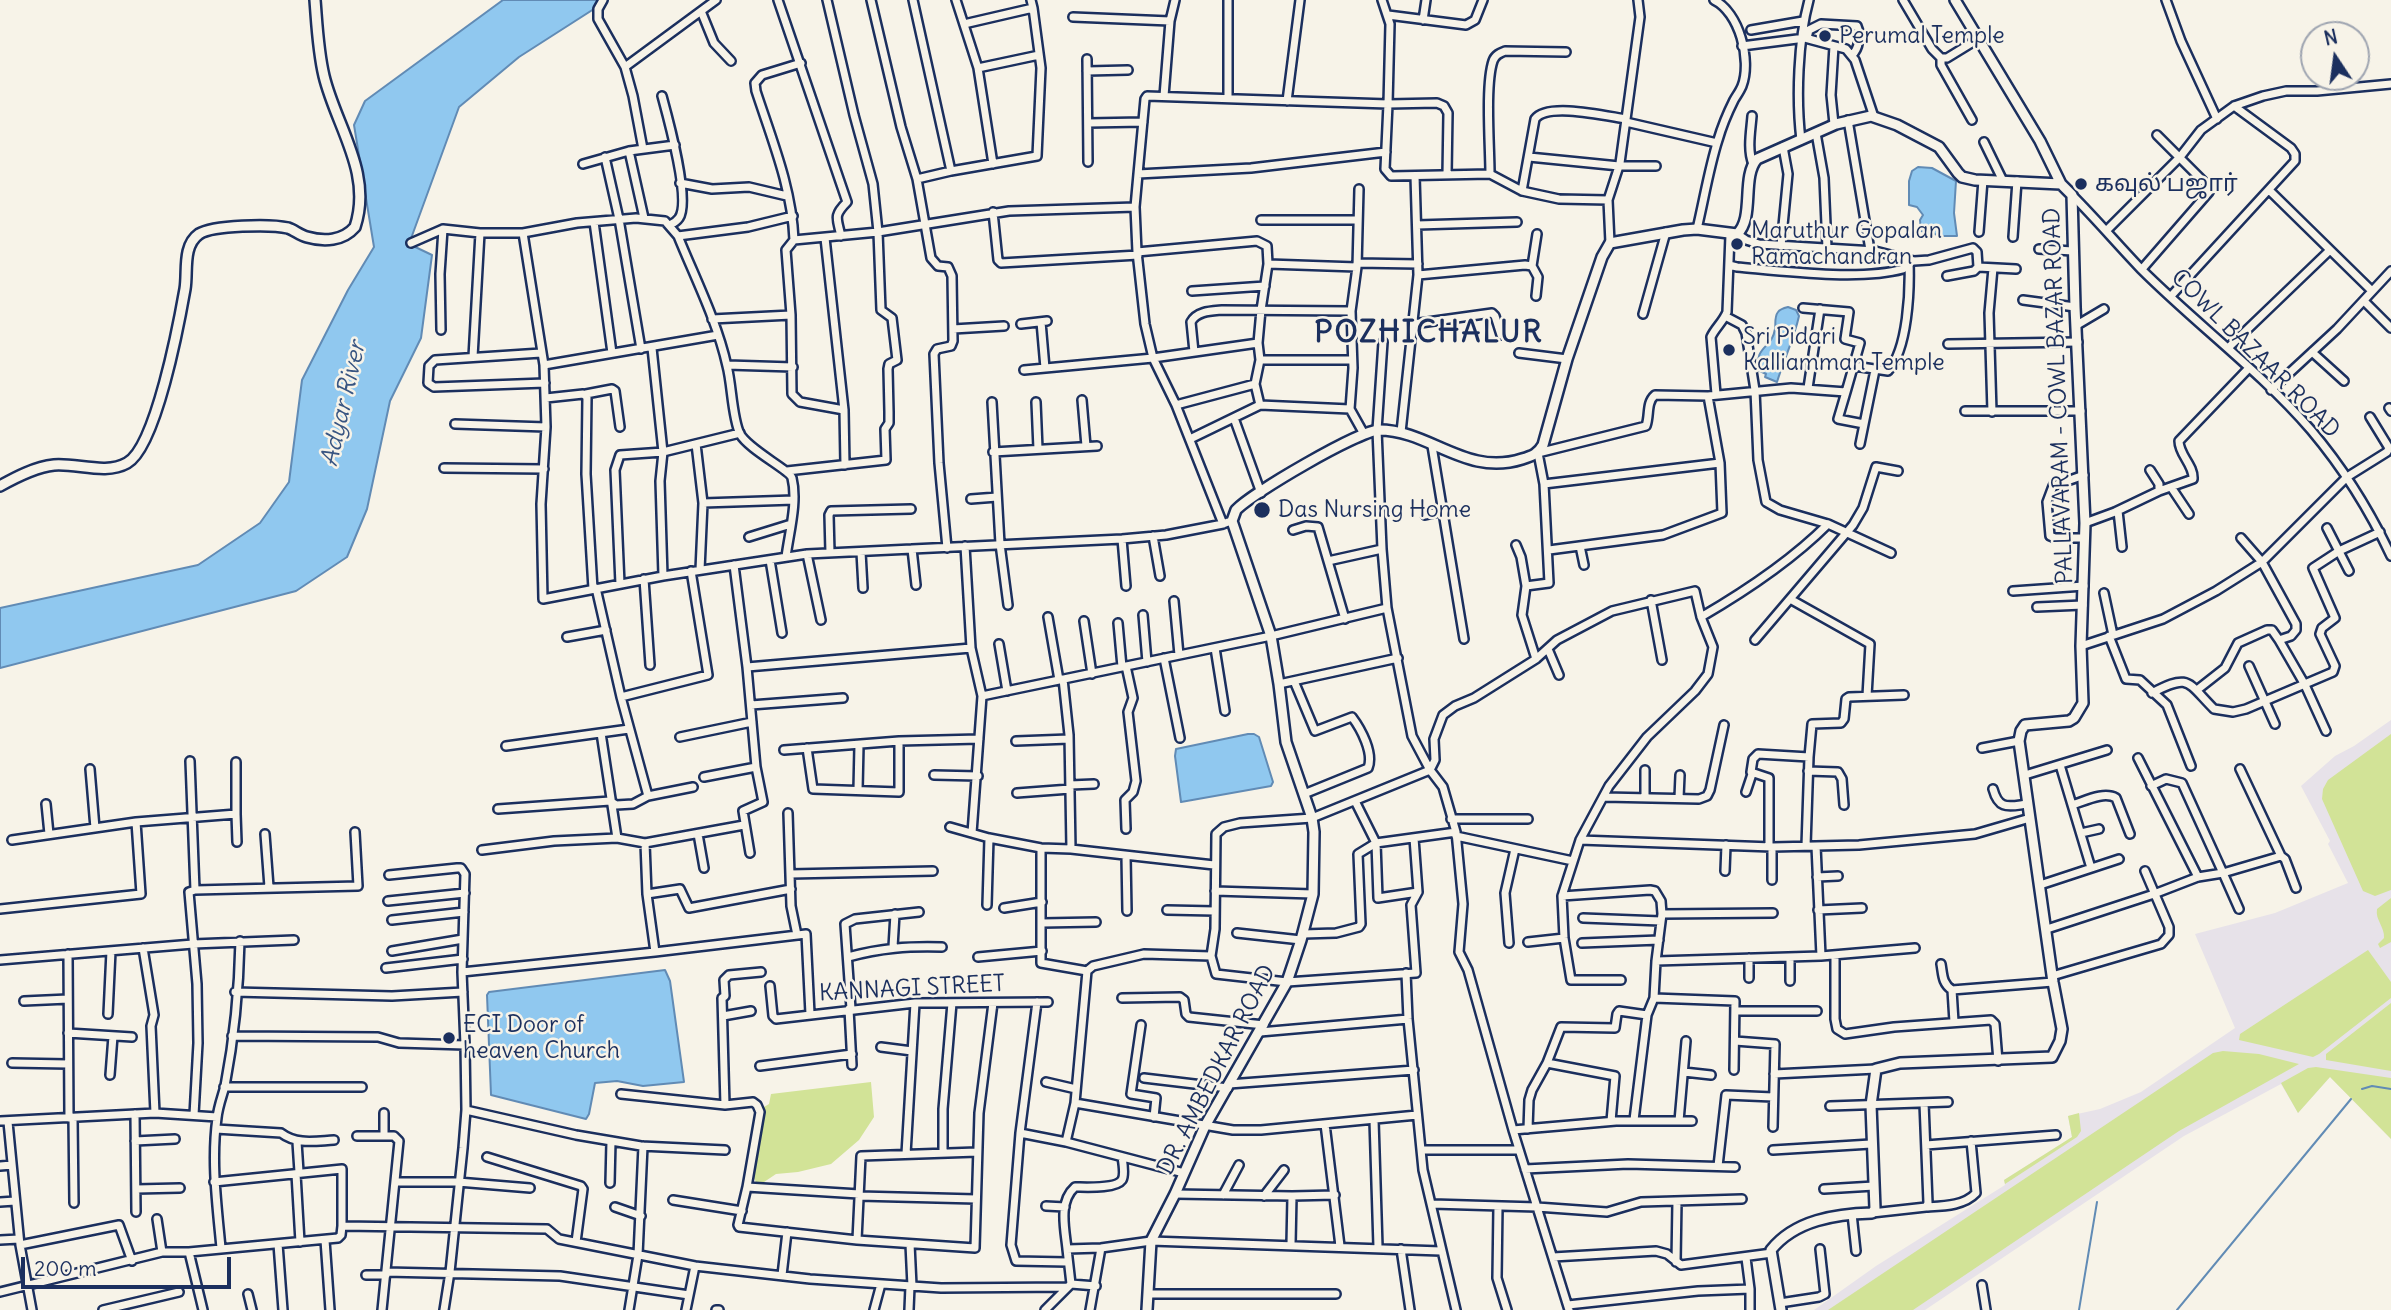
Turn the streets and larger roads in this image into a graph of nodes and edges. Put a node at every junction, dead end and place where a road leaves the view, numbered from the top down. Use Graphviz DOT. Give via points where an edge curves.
graph roads {
  1 [pos="315,0"];
  2 [pos="603,0"];
  3 [pos="716,0"];
  4 [pos="778,0"];
  5 [pos="827,0"];
  6 [pos="871,0"];
  7 [pos="913,0"];
  8 [pos="956,0"];
  9 [pos="1175,0"];
  10 [pos="1228,0"];
  11 [pos="1300,0"];
  12 [pos="1382,0"];
  13 [pos="1426,0"];
  14 [pos="1483,0"];
  15 [pos="1638,0"];
  16 [pos="1714,0"];
  17 [pos="1809,0"];
  18 [pos="1903,0"];
  19 [pos="1955,0"];
  20 [pos="2166,0"];
  21 [pos="1032,4"];
  22 [pos="701,11"];
  23 [pos="1388,15"];
  24 [pos="1073,18"];
  25 [pos="1423,20"];
  26 [pos="1170,21"];
  27 [pos="1803,21"];
  28 [pos="964,24"];
  29 [pos="1751,30"];
  30 [pos="1805,38"];
  31 [pos="1979,39"];
  32 [pos="1742,46"];
  33 [pos="1835,46"];
  34 [pos="1566,52"];
  35 [pos="1039,55"];
  36 [pos="1852,55"];
  37 [pos="1941,58"];
  38 [pos="1087,59"];
  39 [pos="731,61"];
  40 [pos="801,63"];
  41 [pos="625,68"];
  42 [pos="978,68"];
  43 [pos="1128,70"];
  44 [pos="1087,71"];
  45 [pos="2391,84"];
  46 [pos="662,96"];
  47 [pos="1164,96"];
  48 [pos="1228,98"];
  49 [pos="1287,101"];
  50 [pos="1388,104"];
  51 [pos="2234,106"];
  52 [pos="1752,116"];
  53 [pos="1874,117"];
  54 [pos="2217,119"];
  55 [pos="1626,120"];
  56 [pos="1848,120"];
  57 [pos="1972,120"];
  58 [pos="1143,122"];
  59 [pos="1088,123"];
  60 [pos="1834,124"];
  61 [pos="1816,133"];
  62 [pos="2157,135"];
  63 [pos="1801,140"];
  64 [pos="1984,142"];
  65 [pos="1717,143"];
  66 [pos="675,145"];
  67 [pos="1783,147"];
  68 [pos="643,149"];
  69 [pos="629,151"];
  70 [pos="1386,152"];
  71 [pos="605,157"];
  72 [pos="1529,157"];
  73 [pos="2180,157"];
  74 [pos="1087,162"];
  75 [pos="583,164"];
  76 [pos="993,164"];
  77 [pos="1753,164"];
  78 [pos="1619,166"];
  79 [pos="1656,166"];
  80 [pos="951,171"];
  81 [pos="1138,174"];
  82 [pos="1490,174"];
  83 [pos="1447,175"];
  84 [pos="1415,176"];
  85 [pos="916,179"];
  86 [pos="1983,180"];
  87 [pos="2003,181"];
  88 [pos="2017,181"];
  89 [pos="680,183"];
  90 [pos="2061,184"];
  91 [pos="1359,189"];
  92 [pos="2269,190"];
  93 [pos="1522,191"];
  94 [pos="2073,195"];
  95 [pos="787,196"];
  96 [pos="1608,200"];
  97 [pos="1135,207"];
  98 [pos="993,212"];
  99 [pos="793,216"];
  100 [pos="644,218"];
  101 [pos="619,219"];
  102 [pos="1358,219"];
  103 [pos="1261,220"];
  104 [pos="594,222"];
  105 [pos="1517,222"];
  106 [pos="925,223"];
  107 [pos="670,225"];
  108 [pos="1418,225"];
  109 [pos="443,229"];
  110 [pos="1697,229"];
  111 [pos="2106,231"];
  112 [pos="878,232"];
  113 [pos="1666,232"];
  114 [pos="1979,232"];
  115 [pos="480,233"];
  116 [pos="523,233"];
  117 [pos="1537,234"];
  118 [pos="1733,234"];
  119 [pos="678,236"];
  120 [pos="841,236"];
  121 [pos="2014,237"];
  122 [pos="825,238"];
  123 [pos="794,240"];
  124 [pos="411,243"];
  125 [pos="1610,243"];
  126 [pos="1781,246"];
  127 [pos="1827,248"];
  128 [pos="2039,249"];
  129 [pos="1870,250"];
  130 [pos="2073,251"];
  131 [pos="2329,251"];
  132 [pos="1137,253"];
  133 [pos="1909,261"];
  134 [pos="1268,264"];
  135 [pos="1418,264"];
  136 [pos="1357,265"];
  137 [pos="1729,265"];
  138 [pos="1532,266"];
  139 [pos="1978,267"];
  140 [pos="1993,268"];
  141 [pos="2017,269"];
  142 [pos="2141,269"];
  143 [pos="2391,271"];
  144 [pos="1418,275"];
  145 [pos="1947,276"];
  146 [pos="1265,286"];
  147 [pos="1192,291"];
  148 [pos="2372,291"];
  149 [pos="1536,296"];
  150 [pos="2171,296"];
  151 [pos="2023,300"];
  152 [pos="2364,302"];
  153 [pos="2075,307"];
  154 [pos="1803,308"];
  155 [pos="1820,309"];
  156 [pos="2104,309"];
  157 [pos="1261,310"];
  158 [pos="1351,311"];
  159 [pos="1643,314"];
  160 [pos="791,315"];
  161 [pos="1725,316"];
  162 [pos="712,319"];
  163 [pos="1021,324"];
  164 [pos="1413,324"];
  165 [pos="2077,325"];
  166 [pos="1004,326"];
  167 [pos="2391,328"];
  168 [pos="953,329"];
  169 [pos="441,330"];
  170 [pos="718,335"];
  171 [pos="1501,335"];
  172 [pos="1382,342"];
  173 [pos="1992,342"];
  174 [pos="2078,342"];
  175 [pos="1258,343"];
  176 [pos="1948,344"];
  177 [pos="652,348"];
  178 [pos="2228,348"];
  179 [pos="641,349"];
  180 [pos="1194,352"];
  181 [pos="2312,352"];
  182 [pos="541,353"];
  183 [pos="1519,353"];
  184 [pos="612,354"];
  185 [pos="473,357"];
  186 [pos="1153,358"];
  187 [pos="1567,359"];
  188 [pos="1260,360"];
  189 [pos="1352,360"];
  190 [pos="544,365"];
  191 [pos="727,365"];
  192 [pos="1854,366"];
  193 [pos="793,367"];
  194 [pos="1045,368"];
  195 [pos="2249,369"];
  196 [pos="1024,370"];
  197 [pos="1875,370"];
  198 [pos="2344,381"];
  199 [pos="545,383"];
  200 [pos="1255,384"];
  201 [pos="1808,388"];
  202 [pos="1755,390"];
  203 [pos="2271,390"];
  204 [pos="1846,392"];
  205 [pos="586,394"];
  206 [pos="1712,395"];
  207 [pos="546,398"];
  208 [pos="1082,400"];
  209 [pos="992,402"];
  210 [pos="1036,402"];
  211 [pos="1176,405"];
  212 [pos="1259,405"];
  213 [pos="1350,408"];
  214 [pos="844,410"];
  215 [pos="1965,411"];
  216 [pos="2081,411"];
  217 [pos="1992,412"];
  218 [pos="2370,417"];
  219 [pos="1234,418"];
  220 [pos="455,424"];
  221 [pos="1864,424"];
  222 [pos="546,427"];
  223 [pos="620,427"];
  224 [pos="1377,430"];
  225 [pos="1401,432"];
  226 [pos="740,433"];
  227 [pos="1364,434"];
  228 [pos="1190,439"];
  229 [pos="2388,439"];
  230 [pos="696,444"];
  231 [pos="1860,444"];
  232 [pos="1086,446"];
  233 [pos="1097,446"];
  234 [pos="1432,446"];
  235 [pos="1038,449"];
  236 [pos="663,452"];
  237 [pos="993,452"];
  238 [pos="1538,453"];
  239 [pos="1720,463"];
  240 [pos="845,465"];
  241 [pos="444,468"];
  242 [pos="544,468"];
  243 [pos="2150,470"];
  244 [pos="787,471"];
  245 [pos="1898,471"];
  246 [pos="2084,475"];
  247 [pos="2347,477"];
  248 [pos="1544,484"];
  249 [pos="0,486"];
  250 [pos="2171,487"];
  251 [pos="2159,491"];
  252 [pos="1261,493"];
  253 [pos="997,497"];
  254 [pos="971,499"];
  255 [pos="793,500"];
  256 [pos="703,503"];
  257 [pos="911,509"];
  258 [pos="1444,511"];
  259 [pos="2118,511"];
  260 [pos="2189,514"];
  261 [pos="1426,515"];
  262 [pos="1227,522"];
  263 [pos="2085,523"];
  264 [pos="790,524"];
  265 [pos="1828,524"];
  266 [pos="2327,528"];
  267 [pos="1293,530"];
  268 [pos="2380,532"];
  269 [pos="1844,533"];
  270 [pos="1153,536"];
  271 [pos="749,537"];
  272 [pos="2084,538"];
  273 [pos="2241,538"];
  274 [pos="1122,539"];
  275 [pos="1000,544"];
  276 [pos="1516,545"];
  277 [pos="965,546"];
  278 [pos="1580,546"];
  279 [pos="2122,547"];
  280 [pos="947,548"];
  281 [pos="1381,549"];
  282 [pos="912,550"];
  283 [pos="1549,550"];
  284 [pos="2339,551"];
  285 [pos="861,552"];
  286 [pos="830,553"];
  287 [pos="1891,553"];
  288 [pos="807,554"];
  289 [pos="2391,556"];
  290 [pos="786,558"];
  291 [pos="770,560"];
  292 [pos="1328,561"];
  293 [pos="2262,562"];
  294 [pos="734,565"];
  295 [pos="1584,565"];
  296 [pos="700,570"];
  297 [pos="2349,571"];
  298 [pos="691,572"];
  299 [pos="663,576"];
  300 [pos="1160,576"];
  301 [pos="644,579"];
  302 [pos="620,584"];
  303 [pos="916,585"];
  304 [pos="1126,586"];
  305 [pos="1526,586"];
  306 [pos="2084,586"];
  307 [pos="863,587"];
  308 [pos="595,589"];
  309 [pos="2013,591"];
  310 [pos="2104,593"];
  311 [pos="1790,599"];
  312 [pos="1651,600"];
  313 [pos="1174,601"];
  314 [pos="1008,605"];
  315 [pos="2083,605"];
  316 [pos="2037,607"];
  317 [pos="1387,608"];
  318 [pos="1143,615"];
  319 [pos="1048,617"];
  320 [pos="1701,617"];
  321 [pos="1345,618"];
  322 [pos="821,620"];
  323 [pos="1084,621"];
  324 [pos="1118,623"];
  325 [pos="606,630"];
  326 [pos="782,633"];
  327 [pos="1270,636"];
  328 [pos="2111,636"];
  329 [pos="567,637"];
  330 [pos="1464,639"];
  331 [pos="1755,640"];
  332 [pos="2279,640"];
  333 [pos="999,644"];
  334 [pos="2081,646"];
  335 [pos="971,648"];
  336 [pos="1214,648"];
  337 [pos="1548,649"];
  338 [pos="1179,655"];
  339 [pos="1398,658"];
  340 [pos="1164,659"];
  341 [pos="1536,659"];
  342 [pos="1662,660"];
  343 [pos="1147,662"];
  344 [pos="650,665"];
  345 [pos="2249,666"];
  346 [pos="747,667"];
  347 [pos="1124,667"];
  348 [pos="1092,674"];
  349 [pos="1559,675"];
  350 [pos="1061,680"];
  351 [pos="1294,681"];
  352 [pos="1279,684"];
  353 [pos="2305,685"];
  354 [pos="2197,690"];
  355 [pos="1007,691"];
  356 [pos="2152,693"];
  357 [pos="1904,695"];
  358 [pos="982,696"];
  359 [pos="1867,696"];
  360 [pos="621,697"];
  361 [pos="843,698"];
  362 [pos="2265,701"];
  363 [pos="751,705"];
  364 [pos="1225,712"];
  365 [pos="752,722"];
  366 [pos="2275,724"];
  367 [pos="1724,725"];
  368 [pos="629,729"];
  369 [pos="2326,731"];
  370 [pos="601,733"];
  371 [pos="680,737"];
  372 [pos="1069,738"];
  373 [pos="1180,738"];
  374 [pos="979,739"];
  375 [pos="899,741"];
  376 [pos="1016,741"];
  377 [pos="2019,741"];
  378 [pos="859,745"];
  379 [pos="506,746"];
  380 [pos="807,748"];
  381 [pos="1982,748"];
  382 [pos="784,750"];
  383 [pos="2107,750"];
  384 [pos="1809,757"];
  385 [pos="2138,758"];
  386 [pos="190,761"];
  387 [pos="236,762"];
  388 [pos="2060,765"];
  389 [pos="2191,766"];
  390 [pos="756,767"];
  391 [pos="90,769"];
  392 [pos="2240,769"];
  393 [pos="1430,770"];
  394 [pos="1645,770"];
  395 [pos="1808,771"];
  396 [pos="1752,774"];
  397 [pos="934,775"];
  398 [pos="1680,775"];
  399 [pos="2025,775"];
  400 [pos="704,776"];
  401 [pos="978,776"];
  402 [pos="1094,784"];
  403 [pos="2151,786"];
  404 [pos="694,787"];
  405 [pos="1070,787"];
  406 [pos="1993,789"];
  407 [pos="858,790"];
  408 [pos="1746,792"];
  409 [pos="1017,793"];
  410 [pos="1304,794"];
  411 [pos="648,796"];
  412 [pos="1604,797"];
  413 [pos="1646,797"];
  414 [pos="1679,798"];
  415 [pos="610,801"];
  416 [pos="1355,801"];
  417 [pos="46,804"];
  418 [pos="2028,804"];
  419 [pos="1844,805"];
  420 [pos="2072,805"];
  421 [pos="498,809"];
  422 [pos="236,814"];
  423 [pos="788,814"];
  424 [pos="191,816"];
  425 [pos="1312,818"];
  426 [pos="2030,818"];
  427 [pos="1528,819"];
  428 [pos="1451,820"];
  429 [pos="136,822"];
  430 [pos="744,825"];
  431 [pos="950,827"];
  432 [pos="95,828"];
  433 [pos="2099,828"];
  434 [pos="1126,829"];
  435 [pos="355,832"];
  436 [pos="972,833"];
  437 [pos="49,834"];
  438 [pos="265,834"];
  439 [pos="698,834"];
  440 [pos="1456,834"];
  441 [pos="2081,834"];
  442 [pos="2130,834"];
  443 [pos="617,838"];
  444 [pos="989,838"];
  445 [pos="1414,838"];
  446 [pos="12,839"];
  447 [pos="1580,841"];
  448 [pos="237,842"];
  449 [pos="645,843"];
  450 [pos="1376,844"];
  451 [pos="1726,845"];
  452 [pos="1806,846"];
  453 [pos="1816,846"];
  454 [pos="1770,847"];
  455 [pos="1041,848"];
  456 [pos="1071,849"];
  457 [pos="1515,849"];
  458 [pos="482,850"];
  459 [pos="750,853"];
  460 [pos="1126,856"];
  461 [pos="2281,856"];
  462 [pos="2119,859"];
  463 [pos="1573,861"];
  464 [pos="1214,865"];
  465 [pos="704,868"];
  466 [pos="2091,868"];
  467 [pos="2145,870"];
  468 [pos="933,871"];
  469 [pos="1725,871"];
  470 [pos="2223,873"];
  471 [pos="790,874"];
  472 [pos="388,875"];
  473 [pos="1838,876"];
  474 [pos="1818,877"];
  475 [pos="2198,877"];
  476 [pos="1772,880"];
  477 [pos="2040,885"];
  478 [pos="269,887"];
  479 [pos="2296,888"];
  480 [pos="791,889"];
  481 [pos="195,890"];
  482 [pos="1214,891"];
  483 [pos="465,892"];
  484 [pos="1418,892"];
  485 [pos="648,894"];
  486 [pos="1313,894"];
  487 [pos="2154,894"];
  488 [pos="1562,896"];
  489 [pos="388,901"];
  490 [pos="1042,902"];
  491 [pos="987,905"];
  492 [pos="1004,908"];
  493 [pos="1862,908"];
  494 [pos="0,909"];
  495 [pos="2239,909"];
  496 [pos="1167,910"];
  497 [pos="1818,910"];
  498 [pos="1127,911"];
  499 [pos="1215,911"];
  500 [pos="464,912"];
  501 [pos="919,912"];
  502 [pos="1773,913"];
  503 [pos="895,914"];
  504 [pos="1662,917"];
  505 [pos="1583,918"];
  506 [pos="392,920"];
  507 [pos="1096,922"];
  508 [pos="1042,923"];
  509 [pos="2047,929"];
  510 [pos="1237,933"];
  511 [pos="797,935"];
  512 [pos="1302,937"];
  513 [pos="1564,939"];
  514 [pos="294,940"];
  515 [pos="463,940"];
  516 [pos="1658,940"];
  517 [pos="240,941"];
  518 [pos="1528,942"];
  519 [pos="1509,943"];
  520 [pos="1582,943"];
  521 [pos="193,944"];
  522 [pos="893,947"];
  523 [pos="942,947"];
  524 [pos="143,948"];
  525 [pos="1915,948"];
  526 [pos="111,951"];
  527 [pos="392,951"];
  528 [pos="1042,951"];
  529 [pos="655,952"];
  530 [pos="68,954"];
  531 [pos="1835,955"];
  532 [pos="1211,956"];
  533 [pos="1821,956"];
  534 [pos="848,957"];
  535 [pos="978,957"];
  536 [pos="1790,957"];
  537 [pos="1749,958"];
  538 [pos="463,959"];
  539 [pos="0,960"];
  540 [pos="1656,961"];
  541 [pos="1941,964"];
  542 [pos="386,968"];
  543 [pos="1087,971"];
  544 [pos="462,972"];
  545 [pos="761,972"];
  546 [pos="1406,973"];
  547 [pos="1749,978"];
  548 [pos="2052,979"];
  549 [pos="1621,980"];
  550 [pos="1790,981"];
  551 [pos="1287,982"];
  552 [pos="770,986"];
  553 [pos="1952,990"];
  554 [pos="236,992"];
  555 [pos="463,992"];
  556 [pos="1122,998"];
  557 [pos="1654,998"];
  558 [pos="68,999"];
  559 [pos="24,1001"];
  560 [pos="1037,1002"];
  561 [pos="1048,1002"];
  562 [pos="915,1003"];
  563 [pos="952,1003"];
  564 [pos="993,1003"];
  565 [pos="850,1009"];
  566 [pos="751,1011"];
  567 [pos="1735,1011"];
  568 [pos="1816,1011"];
  569 [pos="108,1014"];
  570 [pos="810,1014"];
  571 [pos="1647,1015"];
  572 [pos="723,1016"];
  573 [pos="1408,1019"];
  574 [pos="1954,1022"];
  575 [pos="1141,1025"];
  576 [pos="1262,1028"];
  577 [pos="68,1033"];
  578 [pos="113,1036"];
  579 [pos="232,1036"];
  580 [pos="132,1037"];
  581 [pos="1686,1041"];
  582 [pos="1735,1041"];
  583 [pos="465,1045"];
  584 [pos="881,1047"];
  585 [pos="912,1051"];
  586 [pos="852,1054"];
  587 [pos="1998,1061"];
  588 [pos="12,1063"];
  589 [pos="1547,1063"];
  590 [pos="68,1065"];
  591 [pos="852,1065"];
  592 [pos="760,1066"];
  593 [pos="1875,1069"];
  594 [pos="1414,1070"];
  595 [pos="1734,1070"];
  596 [pos="1684,1072"];
  597 [pos="110,1074"];
  598 [pos="1774,1074"];
  599 [pos="1711,1075"];
  600 [pos="1144,1078"];
  601 [pos="1046,1082"];
  602 [pos="1228,1086"];
  603 [pos="224,1087"];
  604 [pos="362,1087"];
  605 [pos="1076,1089"];
  606 [pos="621,1094"];
  607 [pos="1773,1097"];
  608 [pos="1948,1102"];
  609 [pos="1075,1103"];
  610 [pos="1924,1103"];
  611 [pos="725,1105"];
  612 [pos="1871,1105"];
  613 [pos="1830,1106"];
  614 [pos="466,1110"];
  615 [pos="155,1113"];
  616 [pos="384,1113"];
  617 [pos="135,1114"];
  618 [pos="194,1115"];
  619 [pos="1417,1115"];
  620 [pos="217,1117"];
  621 [pos="1154,1117"];
  622 [pos="71,1118"];
  623 [pos="1374,1120"];
  624 [pos="1634,1120"];
  625 [pos="4,1121"];
  626 [pos="1611,1121"];
  627 [pos="1679,1121"];
  628 [pos="1692,1121"];
  629 [pos="1325,1125"];
  630 [pos="1205,1126"];
  631 [pos="1773,1126"];
  632 [pos="216,1129"];
  633 [pos="1528,1129"];
  634 [pos="1513,1130"];
  635 [pos="1020,1133"];
  636 [pos="384,1135"];
  637 [pos="2056,1135"];
  638 [pos="357,1136"];
  639 [pos="175,1139"];
  640 [pos="334,1140"];
  641 [pos="135,1141"];
  642 [pos="611,1141"];
  643 [pos="1971,1141"];
  644 [pos="297,1142"];
  645 [pos="1066,1142"];
  646 [pos="1871,1144"];
  647 [pos="1926,1145"];
  648 [pos="643,1146"];
  649 [pos="725,1150"];
  650 [pos="1422,1150"];
  651 [pos="1519,1150"];
  652 [pos="1773,1150"];
  653 [pos="977,1152"];
  654 [pos="943,1153"];
  655 [pos="906,1154"];
  656 [pos="487,1157"];
  657 [pos="1122,1157"];
  658 [pos="12,1165"];
  659 [pos="1239,1165"];
  660 [pos="0,1166"];
  661 [pos="1718,1166"];
  662 [pos="1735,1167"];
  663 [pos="1525,1168"];
  664 [pos="1284,1170"];
  665 [pos="298,1173"];
  666 [pos="1184,1173"];
  667 [pos="214,1182"];
  668 [pos="396,1182"];
  669 [pos="458,1182"];
  670 [pos="610,1183"];
  671 [pos="1874,1185"];
  672 [pos="747,1187"];
  673 [pos="180,1188"];
  674 [pos="530,1188"];
  675 [pos="136,1189"];
  676 [pos="1824,1189"];
  677 [pos="1175,1194"];
  678 [pos="859,1195"];
  679 [pos="1223,1195"];
  680 [pos="1335,1195"];
  681 [pos="1264,1196"];
  682 [pos="1292,1196"];
  683 [pos="673,1199"];
  684 [pos="976,1199"];
  685 [pos="1742,1199"];
  686 [pos="15,1201"];
  687 [pos="1677,1201"];
  688 [pos="0,1202"];
  689 [pos="74,1203"];
  690 [pos="1432,1204"];
  691 [pos="1046,1206"];
  692 [pos="1498,1206"];
  693 [pos="1537,1206"];
  694 [pos="615,1207"];
  695 [pos="1065,1207"];
  696 [pos="1926,1207"];
  697 [pos="742,1211"];
  698 [pos="136,1212"];
  699 [pos="1852,1213"];
  700 [pos="1872,1213"];
  701 [pos="640,1216"];
  702 [pos="157,1219"];
  703 [pos="390,1227"];
  704 [pos="455,1228"];
  705 [pos="342,1229"];
  706 [pos="787,1232"];
  707 [pos="0,1240"];
  708 [pos="325,1240"];
  709 [pos="857,1240"];
  710 [pos="1151,1241"];
  711 [pos="20,1242"];
  712 [pos="300,1242"];
  713 [pos="576,1242"];
  714 [pos="278,1244"];
  715 [pos="910,1244"];
  716 [pos="1290,1244"];
  717 [pos="1340,1246"];
  718 [pos="1378,1247"];
  719 [pos="221,1248"];
  720 [pos="1101,1248"];
  721 [pos="1401,1249"];
  722 [pos="1820,1249"];
  723 [pos="1067,1250"];
  724 [pos="1441,1251"];
  725 [pos="1856,1251"];
  726 [pos="162,1252"];
  727 [pos="190,1252"];
  728 [pos="1772,1253"];
  729 [pos="638,1255"];
  730 [pos="1553,1257"];
  731 [pos="1746,1258"];
  732 [pos="132,1261"];
  733 [pos="1067,1262"];
  734 [pos="1676,1262"];
  735 [pos="695,1266"];
  736 [pos="450,1272"];
  737 [pos="386,1273"];
  738 [pos="366,1275"];
  739 [pos="782,1275"];
  740 [pos="881,1284"];
  741 [pos="26,1285"];
  742 [pos="1069,1285"];
  743 [pos="1982,1285"];
  744 [pos="911,1286"];
  745 [pos="1096,1286"];
  746 [pos="633,1287"];
  747 [pos="1750,1289"];
  748 [pos="0,1292"];
  749 [pos="179,1292"];
  750 [pos="248,1294"];
  751 [pos="1148,1294"];
  752 [pos="1336,1294"];
  753 [pos="689,1295"];
  754 [pos="1780,1307"];
  755 [pos="1568,1308"];
  756 [pos="32,1310"];
  757 [pos="103,1310"];
  758 [pos="203,1310"];
  759 [pos="251,1310"];
  760 [pos="283,1310"];
  761 [pos="330,1310"];
  762 [pos="382,1310"];
  763 [pos="444,1310"];
  764 [pos="629,1310"];
  765 [pos="686,1310"];
  766 [pos="874,1310"];
  767 [pos="909,1310"];
  768 [pos="1045,1310"];
  769 [pos="1090,1310"];
  770 [pos="1147,1310"];
  771 [pos="1410,1310"];
  772 [pos="1456,1310"];
  773 [pos="1507,1310"];
  774 [pos="1750,1310"];
  775 [pos="1986,1310"];
  1 -- 249 [label="street" via="323,75 357,167 360,192 355,227 334,240 268,226 200,233 188,250 186,286 162,391 139,453 112,468 47,466"];
  2 -- 41 [label="street" via="598,19"];
  3 -- 22 [label="street"];
  4 -- 40 [label="street"];
  5 -- 112 [label="street" via="873,184"];
  6 -- 85 [label="street"];
  7 -- 80 [label="street"];
  8 -- 28 [label="street"];
  9 -- 26 [label="street"];
  10 -- 48 [label="street"];
  11 -- 49 [label="street"];
  12 -- 23 [label="street"];
  13 -- 25 [label="street"];
  14 -- 25 [label="street" via="1475,20 1465,25"];
  15 -- 55 [label="street" via="1640,18"];
  16 -- 32 [label="street" via="1737,23"];
  17 -- 27 [label="street"];
  18 -- 37 [label="street"];
  19 -- 31 [label="street"];
  20 -- 54 [label="street"];
  21 -- 28 [label="street"];
  21 -- 35 [label="street"];
  22 -- 39 [label="street" via="713,43"];
  22 -- 41 [label="street"];
  23 -- 25 [label="street"];
  23 -- 50 [label="street"];
  24 -- 26 [label="street"];
  26 -- 47 [label="street"];
  27 -- 29 [label="street"];
  27 -- 30 [label="street"];
  28 -- 42 [label="street"];
  30 -- 32 [label="street"];
  30 -- 33 [label="street"];
  30 -- 36 [label="street" via="1821,24 1857,26 1857,48"];
  30 -- 63 [label="street"];
  31 -- 37 [label="street"];
  31 -- 90 [label="street"];
  32 -- 65 [label="street" via="1742,88"];
  33 -- 36 [label="street"];
  33 -- 60 [label="street" via="1831,78"];
  34 -- 82 [label="street" via="1505,51 1493,61"];
  35 -- 42 [label="street"];
  35 -- 76 [label="street" via="1037,156"];
  36 -- 53 [label="street"];
  37 -- 57 [label="street"];
  38 -- 44 [label="street"];
  40 -- 95 [label="street" via="762,75 755,83"];
  40 -- 120 [label="street" via="847,202 836,216"];
  41 -- 68 [label="street"];
  42 -- 76 [label="street"];
  43 -- 44 [label="street"];
  44 -- 59 [label="street"];
  45 -- 51 [label="street" via="2286,91"];
  46 -- 66 [label="street"];
  47 -- 48 [label="street"];
  47 -- 58 [label="street" via="1146,97"];
  48 -- 49 [label="street"];
  49 -- 50 [label="street"];
  50 -- 70 [label="street"];
  50 -- 83 [label="street" via="1444,106 1448,113"];
  51 -- 54 [label="street"];
  51 -- 92 [label="street" via="2295,154 2295,160"];
  52 -- 77 [label="street"];
  53 -- 56 [label="street"];
  53 -- 86 [label="street" via="1939,147 1962,177"];
  54 -- 73 [label="street" via="2201,130"];
  55 -- 65 [label="street"];
  55 -- 72 [label="street" via="1544,111 1535,119"];
  55 -- 78 [label="street"];
  56 -- 60 [label="street"];
  56 -- 129 [label="street"];
  58 -- 59 [label="street"];
  58 -- 81 [label="street"];
  59 -- 74 [label="street"];
  60 -- 61 [label="street"];
  61 -- 63 [label="street"];
  61 -- 127 [label="street" via="1824,178"];
  62 -- 73 [label="street"];
  63 -- 67 [label="street"];
  64 -- 87 [label="street"];
  65 -- 110 [label="street"];
  66 -- 68 [label="street"];
  66 -- 89 [label="street"];
  67 -- 77 [label="street"];
  67 -- 126 [label="street" via="1788,174"];
  68 -- 69 [label="street"];
  69 -- 71 [label="street"];
  69 -- 100 [label="street"];
  70 -- 81 [label="street" via="1251,168"];
  70 -- 84 [label="street" via="1387,173"];
  71 -- 75 [label="street"];
  71 -- 101 [label="street"];
  72 -- 78 [label="street"];
  72 -- 93 [label="street"];
  73 -- 111 [label="street"];
  73 -- 142 [label="street" via="2209,192"];
  76 -- 80 [label="street"];
  77 -- 118 [label="street" via="1744,224"];
  78 -- 79 [label="street"];
  78 -- 96 [label="street"];
  80 -- 85 [label="street"];
  81 -- 97 [label="street"];
  82 -- 83 [label="street"];
  82 -- 93 [label="street"];
  83 -- 84 [label="street"];
  84 -- 108 [label="street"];
  85 -- 106 [label="street"];
  86 -- 87 [label="street"];
  86 -- 114 [label="street"];
  87 -- 88 [label="street"];
  88 -- 90 [label="street"];
  88 -- 121 [label="street"];
  89 -- 95 [label="street" via="708,189 749,187"];
  89 -- 107 [label="street" via="681,216"];
  90 -- 94 [label="street"];
  91 -- 102 [label="street"];
  92 -- 131 [label="street"];
  92 -- 150 [label="street"];
  93 -- 96 [label="street" via="1559,199"];
  94 -- 111 [label="street, COWL BAZAAR ROAD"];
  94 -- 130 [label="street, PALLAVARAM - COWL BAZAR ROAD"];
  95 -- 99 [label="street"];
  96 -- 125 [label="street"];
  97 -- 98 [label="street"];
  97 -- 132 [label="street"];
  98 -- 106 [label="street"];
  98 -- 132 [label="street" via="1001,262"];
  99 -- 119 [label="street" via="748,228"];
  99 -- 123 [label="street"];
  100 -- 101 [label="street"];
  100 -- 107 [label="street"];
  101 -- 104 [label="street"];
  101 -- 179 [label="street"];
  102 -- 103 [label="street"];
  102 -- 136 [label="street"];
  104 -- 116 [label="street"];
  104 -- 184 [label="street"];
  105 -- 108 [label="street"];
  106 -- 112 [label="street"];
  106 -- 168 [label="street" via="933,262 948,267 952,276"];
  107 -- 119 [label="street"];
  108 -- 135 [label="street"];
  109 -- 115 [label="street"];
  109 -- 124 [label="street"];
  109 -- 169 [label="street"];
  110 -- 113 [label="street"];
  110 -- 118 [label="street"];
  111 -- 142 [label="street, COWL BAZAAR ROAD"];
  112 -- 120 [label="street"];
  112 -- 240 [label="street" via="881,310 892,318 898,359 888,369 887,459"];
  113 -- 125 [label="street"];
  113 -- 159 [label="street"];
  115 -- 116 [label="street"];
  115 -- 185 [label="street"];
  116 -- 182 [label="street"];
  117 -- 138 [label="street"];
  118 -- 126 [label="street"];
  118 -- 137 [label="street"];
  119 -- 162 [label="street"];
  120 -- 122 [label="street"];
  122 -- 123 [label="street"];
  122 -- 214 [label="street"];
  123 -- 160 [label="street" via="786,250"];
  125 -- 187 [label="street"];
  126 -- 127 [label="street"];
  127 -- 129 [label="street"];
  128 -- 130 [label="street"];
  129 -- 133 [label="street"];
  130 -- 153 [label="street, PALLAVARAM - COWL BAZAR ROAD"];
  131 -- 148 [label="street"];
  131 -- 178 [label="street"];
  132 -- 134 [label="street" via="1257,241 1267,246"];
  132 -- 186 [label="street"];
  133 -- 137 [label="street" via="1903,269 1877,273"];
  133 -- 139 [label="street" via="1973,248"];
  133 -- 197 [label="street" via="1910,299 1895,362 1888,371"];
  134 -- 136 [label="street"];
  134 -- 146 [label="street"];
  135 -- 136 [label="street"];
  135 -- 144 [label="street"];
  136 -- 158 [label="street"];
  137 -- 161 [label="street"];
  138 -- 144 [label="street"];
  138 -- 149 [label="street" via="1538,277"];
  139 -- 140 [label="street"];
  139 -- 145 [label="street"];
  140 -- 141 [label="street"];
  140 -- 173 [label="street"];
  142 -- 150 [label="street, COWL BAZAAR ROAD"];
  143 -- 148 [label="street"];
  144 -- 164 [label="street"];
  146 -- 147 [label="street"];
  146 -- 157 [label="street"];
  148 -- 152 [label="street"];
  150 -- 178 [label="street, COWL BAZAAR ROAD"];
  151 -- 153 [label="street"];
  152 -- 167 [label="street"];
  152 -- 181 [label="street"];
  153 -- 165 [label="street, PALLAVARAM - COWL BAZAR ROAD"];
  154 -- 155 [label="street"];
  155 -- 192 [label="street" via="1849,312 1845,339 1860,342"];
  155 -- 201 [label="street"];
  156 -- 165 [label="street"];
  157 -- 158 [label="street"];
  157 -- 175 [label="street"];
  157 -- 180 [label="street" via="1213,311 1193,318"];
  158 -- 189 [label="street"];
  160 -- 162 [label="street"];
  160 -- 193 [label="street"];
  161 -- 202 [label="street" via="1742,325"];
  161 -- 206 [label="street" via="1711,337"];
  162 -- 170 [label="street"];
  163 -- 194 [label="street" via="1044,321"];
  164 -- 171 [label="street" via="1492,313"];
  164 -- 225 [label="street"];
  165 -- 174 [label="street, PALLAVARAM - COWL BAZAR ROAD"];
  166 -- 168 [label="street"];
  168 -- 280 [label="street" via="951,346 934,354"];
  170 -- 177 [label="street"];
  170 -- 191 [label="street"];
  172 -- 224 [label="street"];
  173 -- 174 [label="street"];
  173 -- 176 [label="street"];
  173 -- 217 [label="street"];
  174 -- 216 [label="street, PALLAVARAM - COWL BAZAR ROAD"];
  175 -- 180 [label="street"];
  175 -- 188 [label="street"];
  177 -- 179 [label="street"];
  177 -- 236 [label="street"];
  178 -- 195 [label="street, COWL BAZAAR ROAD"];
  179 -- 184 [label="street"];
  180 -- 186 [label="street"];
  181 -- 198 [label="street"];
  181 -- 203 [label="street"];
  182 -- 185 [label="street"];
  182 -- 190 [label="street"];
  183 -- 187 [label="street"];
  184 -- 190 [label="street"];
  185 -- 199 [label="street" via="435,360 429,366 428,383"];
  186 -- 194 [label="street"];
  186 -- 211 [label="street"];
  187 -- 238 [label="street"];
  188 -- 189 [label="street"];
  188 -- 200 [label="street"];
  189 -- 213 [label="street"];
  190 -- 199 [label="street"];
  191 -- 193 [label="street"];
  191 -- 226 [label="street"];
  192 -- 197 [label="street"];
  192 -- 204 [label="street"];
  193 -- 214 [label="street" via="792,394 800,402"];
  194 -- 196 [label="street"];
  195 -- 203 [label="street, COWL BAZAAR ROAD"];
  195 -- 250 [label="street" via="2179,441 2194,476"];
  197 -- 221 [label="street"];
  199 -- 207 [label="street"];
  200 -- 211 [label="street"];
  200 -- 212 [label="street"];
  201 -- 202 [label="street"];
  201 -- 204 [label="street"];
  202 -- 206 [label="street"];
  202 -- 265 [label="street" via="1758,460 1766,502"];
  203 -- 247 [label="street, COWL BAZAAR ROAD" via="2310,429"];
  204 -- 221 [label="street" via="1838,419"];
  205 -- 207 [label="street"];
  205 -- 223 [label="street" via="615,391"];
  205 -- 308 [label="street" via="586,474"];
  206 -- 238 [label="street" via="1655,395 1649,402 1646,426 1640,429"];
  206 -- 239 [label="street"];
  207 -- 222 [label="street"];
  208 -- 232 [label="street"];
  209 -- 237 [label="street"];
  210 -- 235 [label="street"];
  211 -- 228 [label="street"];
  212 -- 213 [label="street"];
  212 -- 219 [label="street"];
  213 -- 227 [label="street"];
  214 -- 240 [label="street"];
  215 -- 217 [label="street"];
  216 -- 217 [label="street"];
  216 -- 246 [label="street, PALLAVARAM - COWL BAZAR ROAD"];
  218 -- 229 [label="street"];
  219 -- 228 [label="street"];
  219 -- 252 [label="street"];
  220 -- 222 [label="street"];
  221 -- 231 [label="street"];
  222 -- 242 [label="street"];
  224 -- 225 [label="street"];
  224 -- 227 [label="street"];
  224 -- 281 [label="street"];
  225 -- 234 [label="street"];
  226 -- 230 [label="street"];
  226 -- 244 [label="street" via="771,463"];
  227 -- 252 [label="street"];
  228 -- 262 [label="street"];
  229 -- 247 [label="street" via="2388,452"];
  230 -- 236 [label="street"];
  230 -- 256 [label="street"];
  232 -- 233 [label="street"];
  232 -- 235 [label="street"];
  234 -- 238 [label="street" via="1491,464"];
  234 -- 258 [label="street"];
  235 -- 237 [label="street"];
  236 -- 299 [label="street"];
  236 -- 302 [label="street" via="620,455 617,459"];
  237 -- 253 [label="street"];
  238 -- 248 [label="street"];
  239 -- 248 [label="street"];
  239 -- 278 [label="street" via="1722,513 1663,535"];
  240 -- 244 [label="street"];
  241 -- 242 [label="street"];
  242 -- 308 [label="street" via="543,599"];
  243 -- 251 [label="street"];
  244 -- 255 [label="street" via="792,476"];
  245 -- 269 [label="street" via="1876,467 1863,508"];
  246 -- 263 [label="street, PALLAVARAM - COWL BAZAR ROAD"];
  246 -- 272 [label="street" via="2053,486 2047,502 2050,536"];
  247 -- 268 [label="street, COWL BAZAAR ROAD"];
  247 -- 293 [label="street"];
  248 -- 283 [label="street"];
  250 -- 251 [label="street"];
  250 -- 260 [label="street"];
  251 -- 259 [label="street"];
  252 -- 262 [label="street" via="1240,506"];
  253 -- 254 [label="street"];
  253 -- 275 [label="street"];
  255 -- 256 [label="street"];
  255 -- 264 [label="street"];
  256 -- 296 [label="street"];
  257 -- 286 [label="street" via="831,511"];
  258 -- 261 [label="street"];
  258 -- 330 [label="street"];
  259 -- 263 [label="street"];
  259 -- 279 [label="street"];
  262 -- 270 [label="street"];
  262 -- 327 [label="street, DR. AMBEDKAR ROAD"];
  263 -- 272 [label="street, PALLAVARAM - COWL BAZAR ROAD"];
  264 -- 271 [label="street"];
  264 -- 290 [label="street"];
  265 -- 269 [label="street"];
  265 -- 320 [label="street"];
  266 -- 284 [label="street"];
  267 -- 292 [label="street" via="1318,527"];
  268 -- 284 [label="street"];
  268 -- 289 [label="street, COWL BAZAAR ROAD"];
  269 -- 287 [label="street"];
  269 -- 311 [label="street"];
  270 -- 274 [label="street"];
  270 -- 300 [label="street"];
  272 -- 306 [label="street, PALLAVARAM - COWL BAZAR ROAD"];
  273 -- 293 [label="street"];
  274 -- 275 [label="street"];
  274 -- 304 [label="street"];
  275 -- 277 [label="street"];
  275 -- 314 [label="street"];
  276 -- 305 [label="street"];
  277 -- 280 [label="street"];
  277 -- 335 [label="street"];
  278 -- 283 [label="street"];
  278 -- 295 [label="street"];
  280 -- 282 [label="street"];
  281 -- 292 [label="street"];
  281 -- 317 [label="street"];
  282 -- 285 [label="street"];
  282 -- 303 [label="street"];
  283 -- 305 [label="street" via="1549,583"];
  284 -- 297 [label="street"];
  284 -- 353 [label="street" via="2313,568 2335,618 2320,634 2335,670"];
  285 -- 286 [label="street"];
  285 -- 307 [label="street"];
  286 -- 288 [label="street"];
  288 -- 290 [label="street"];
  288 -- 322 [label="street"];
  290 -- 291 [label="street"];
  291 -- 294 [label="street"];
  291 -- 326 [label="street"];
  292 -- 321 [label="street"];
  293 -- 328 [label="street" via="2163,619"];
  293 -- 332 [label="street" via="2297,627"];
  294 -- 296 [label="street"];
  294 -- 346 [label="street"];
  296 -- 298 [label="street"];
  298 -- 299 [label="street"];
  298 -- 360 [label="street" via="708,676"];
  299 -- 301 [label="street"];
  301 -- 302 [label="street"];
  301 -- 344 [label="street"];
  302 -- 308 [label="street"];
  305 -- 341 [label="street" via="1522,615"];
  306 -- 309 [label="street"];
  306 -- 315 [label="street, PALLAVARAM - COWL BAZAR ROAD"];
  308 -- 325 [label="street"];
  310 -- 328 [label="street"];
  311 -- 331 [label="street"];
  311 -- 359 [label="street" via="1870,644"];
  312 -- 320 [label="street" via="1695,591"];
  312 -- 337 [label="street" via="1612,611"];
  312 -- 342 [label="street"];
  313 -- 338 [label="street"];
  315 -- 316 [label="street"];
  315 -- 334 [label="street, PALLAVARAM - COWL BAZAR ROAD"];
  317 -- 321 [label="street"];
  317 -- 339 [label="street"];
  318 -- 343 [label="street"];
  319 -- 350 [label="street"];
  320 -- 412 [label="street" via="1713,647 1707,674 1647,737"];
  321 -- 327 [label="street"];
  323 -- 348 [label="street"];
  324 -- 347 [label="street"];
  325 -- 329 [label="street"];
  325 -- 360 [label="street"];
  327 -- 336 [label="street"];
  327 -- 352 [label="street, DR. AMBEDKAR ROAD"];
  328 -- 334 [label="street"];
  328 -- 356 [label="street" via="2126,679 2140,680"];
  332 -- 353 [label="street"];
  332 -- 354 [label="street" via="2267,630 2238,643 2225,668"];
  333 -- 355 [label="street"];
  334 -- 377 [label="street, PALLAVARAM - COWL BAZAR ROAD" via="2083,703 2079,711 2068,721 2025,725"];
  335 -- 346 [label="street"];
  335 -- 358 [label="street"];
  336 -- 338 [label="street"];
  336 -- 364 [label="street"];
  337 -- 341 [label="street"];
  337 -- 349 [label="street"];
  338 -- 340 [label="street"];
  339 -- 351 [label="street"];
  339 -- 393 [label="street" via="1412,736"];
  340 -- 343 [label="street"];
  340 -- 373 [label="street"];
  341 -- 393 [label="street" via="1443,715"];
  343 -- 347 [label="street"];
  345 -- 362 [label="street"];
  346 -- 363 [label="street"];
  347 -- 348 [label="street"];
  347 -- 434 [label="street" via="1133,698 1128,712 1136,780 1125,800"];
  348 -- 350 [label="street"];
  350 -- 355 [label="street"];
  350 -- 372 [label="street"];
  351 -- 352 [label="street"];
  351 -- 410 [label="street" via="1315,731 1352,717 1370,761 1368,768"];
  352 -- 410 [label="street, DR. AMBEDKAR ROAD" via="1286,742"];
  353 -- 362 [label="street"];
  353 -- 369 [label="street"];
  354 -- 356 [label="street" via="2176,681"];
  354 -- 362 [label="street" via="2220,710 2233,712"];
  355 -- 358 [label="street"];
  356 -- 389 [label="street" via="2167,705"];
  357 -- 359 [label="street"];
  358 -- 374 [label="street"];
  359 -- 384 [label="street" via="1846,699 1841,723 1812,724"];
  360 -- 368 [label="street"];
  361 -- 363 [label="street"];
  362 -- 366 [label="street"];
  363 -- 365 [label="street"];
  365 -- 371 [label="street"];
  365 -- 390 [label="street"];
  367 -- 414 [label="street" via="1707,796"];
  368 -- 370 [label="street"];
  368 -- 411 [label="street"];
  370 -- 379 [label="street"];
  370 -- 415 [label="street"];
  372 -- 376 [label="street"];
  372 -- 405 [label="street"];
  374 -- 375 [label="street"];
  374 -- 401 [label="street"];
  375 -- 378 [label="street"];
  375 -- 407 [label="street" via="899,792"];
  377 -- 381 [label="street"];
  377 -- 399 [label="street"];
  378 -- 380 [label="street"];
  378 -- 407 [label="street"];
  380 -- 382 [label="street"];
  380 -- 407 [label="street" via="813,789"];
  383 -- 388 [label="street"];
  384 -- 395 [label="street"];
  384 -- 396 [label="street" via="1756,754"];
  385 -- 403 [label="street"];
  386 -- 424 [label="street"];
  387 -- 422 [label="street"];
  388 -- 399 [label="street"];
  388 -- 420 [label="street"];
  390 -- 400 [label="street"];
  390 -- 430 [label="street" via="763,802 743,811"];
  391 -- 432 [label="street"];
  392 -- 461 [label="street"];
  393 -- 416 [label="street"];
  393 -- 428 [label="street" via="1443,787"];
  394 -- 413 [label="street"];
  395 -- 419 [label="street" via="1838,772"];
  395 -- 452 [label="street"];
  396 -- 408 [label="street"];
  396 -- 454 [label="street" via="1769,776"];
  397 -- 401 [label="street"];
  398 -- 414 [label="street"];
  399 -- 418 [label="street"];
  401 -- 436 [label="street"];
  402 -- 405 [label="street"];
  403 -- 470 [label="street" via="2166,779 2182,783"];
  403 -- 475 [label="street"];
  404 -- 411 [label="street"];
  405 -- 409 [label="street"];
  405 -- 456 [label="street"];
  406 -- 418 [label="street" via="2004,806"];
  410 -- 425 [label="street, DR. AMBEDKAR ROAD"];
  411 -- 415 [label="street" via="633,804 616,806"];
  412 -- 413 [label="street"];
  412 -- 447 [label="street"];
  413 -- 414 [label="street"];
  415 -- 421 [label="street"];
  415 -- 443 [label="street"];
  416 -- 425 [label="street"];
  416 -- 450 [label="street"];
  417 -- 437 [label="street"];
  418 -- 426 [label="street"];
  420 -- 441 [label="street"];
  420 -- 442 [label="street" via="2114,796"];
  422 -- 424 [label="street"];
  422 -- 448 [label="street"];
  423 -- 471 [label="street"];
  424 -- 429 [label="street"];
  424 -- 481 [label="street"];
  425 -- 464 [label="street" via="1240,823 1219,830"];
  425 -- 486 [label="street, DR. AMBEDKAR ROAD"];
  426 -- 453 [label="street" via="1975,834"];
  426 -- 477 [label="street"];
  427 -- 428 [label="street"];
  428 -- 440 [label="street"];
  429 -- 432 [label="street"];
  429 -- 494 [label="street" via="141,894"];
  430 -- 439 [label="street"];
  430 -- 459 [label="street"];
  431 -- 436 [label="street"];
  432 -- 437 [label="street"];
  433 -- 441 [label="street"];
  435 -- 478 [label="street" via="358,887"];
  436 -- 444 [label="street"];
  437 -- 446 [label="street"];
  438 -- 478 [label="street"];
  439 -- 449 [label="street"];
  439 -- 465 [label="street"];
  440 -- 445 [label="street"];
  440 -- 457 [label="street"];
  440 -- 634 [label="street" via="1463,904 1459,952"];
  441 -- 466 [label="street"];
  443 -- 449 [label="street"];
  443 -- 458 [label="street"];
  444 -- 455 [label="street"];
  444 -- 491 [label="street"];
  445 -- 450 [label="street"];
  445 -- 484 [label="street"];
  447 -- 451 [label="street"];
  447 -- 463 [label="street"];
  449 -- 485 [label="street"];
  450 -- 484 [label="street" via="1378,898"];
  450 -- 512 [label="street" via="1358,854 1359,927"];
  451 -- 454 [label="street"];
  451 -- 469 [label="street"];
  452 -- 453 [label="street"];
  452 -- 454 [label="street"];
  453 -- 474 [label="street"];
  454 -- 476 [label="street"];
  455 -- 456 [label="street"];
  455 -- 490 [label="street"];
  456 -- 460 [label="street"];
  457 -- 463 [label="street"];
  457 -- 519 [label="street" via="1505,893"];
  460 -- 464 [label="street"];
  460 -- 498 [label="street"];
  461 -- 470 [label="street"];
  461 -- 479 [label="street"];
  462 -- 466 [label="street"];
  463 -- 488 [label="street"];
  464 -- 482 [label="street"];
  466 -- 477 [label="street"];
  467 -- 487 [label="street"];
  468 -- 471 [label="street"];
  470 -- 475 [label="street"];
  470 -- 495 [label="street"];
  471 -- 480 [label="street"];
  472 -- 483 [label="street" via="461,868"];
  473 -- 474 [label="street"];
  474 -- 497 [label="street"];
  475 -- 487 [label="street"];
  477 -- 509 [label="street"];
  478 -- 481 [label="street"];
  480 -- 485 [label="street" via="688,907 680,889"];
  480 -- 511 [label="street"];
  481 -- 521 [label="street" via="189,895"];
  482 -- 486 [label="street"];
  482 -- 499 [label="street"];
  483 -- 489 [label="street"];
  483 -- 500 [label="street"];
  484 -- 546 [label="street" via="1411,905 1416,973"];
  485 -- 529 [label="street"];
  486 -- 512 [label="street, DR. AMBEDKAR ROAD"];
  487 -- 509 [label="street"];
  487 -- 548 [label="street" via="2169,928 2161,944"];
  488 -- 504 [label="street" via="1655,891"];
  488 -- 513 [label="street"];
  490 -- 492 [label="street"];
  490 -- 508 [label="street"];
  493 -- 497 [label="street"];
  496 -- 499 [label="street"];
  497 -- 533 [label="street"];
  499 -- 532 [label="street"];
  500 -- 506 [label="street"];
  500 -- 515 [label="street"];
  501 -- 503 [label="street"];
  502 -- 504 [label="street"];
  503 -- 522 [label="street"];
  503 -- 534 [label="street" via="847,922"];
  504 -- 505 [label="street"];
  504 -- 516 [label="street"];
  507 -- 508 [label="street"];
  508 -- 528 [label="street"];
  509 -- 548 [label="street"];
  510 -- 512 [label="street"];
  511 -- 529 [label="street"];
  511 -- 570 [label="street" via="806,933"];
  512 -- 551 [label="street, DR. AMBEDKAR ROAD"];
  513 -- 518 [label="street"];
  513 -- 549 [label="street" via="1571,980"];
  514 -- 517 [label="street"];
  515 -- 527 [label="street"];
  515 -- 538 [label="street"];
  516 -- 520 [label="street"];
  516 -- 540 [label="street"];
  517 -- 521 [label="street"];
  517 -- 554 [label="street"];
  521 -- 524 [label="street"];
  521 -- 618 [label="street" via="198,1043"];
  522 -- 523 [label="street"];
  522 -- 534 [label="street"];
  524 -- 526 [label="street"];
  524 -- 615 [label="street" via="154,1015"];
  525 -- 531 [label="street"];
  526 -- 530 [label="street"];
  526 -- 569 [label="street"];
  528 -- 535 [label="street"];
  528 -- 543 [label="street" via="1041,963"];
  529 -- 544 [label="street"];
  530 -- 539 [label="street"];
  530 -- 558 [label="street"];
  531 -- 533 [label="street"];
  531 -- 574 [label="street" via="1835,1019 1837,1029 1845,1034"];
  532 -- 543 [label="street" via="1143,954"];
  532 -- 551 [label="street" via="1216,974"];
  533 -- 536 [label="street"];
  534 -- 565 [label="street"];
  536 -- 537 [label="street"];
  536 -- 550 [label="street"];
  537 -- 540 [label="street"];
  537 -- 547 [label="street"];
  538 -- 542 [label="street"];
  538 -- 544 [label="street"];
  540 -- 557 [label="street"];
  541 -- 553 [label="street" via="1943,982"];
  543 -- 605 [label="street"];
  544 -- 555 [label="street"];
  545 -- 572 [label="street" via="726,977"];
  546 -- 551 [label="street"];
  546 -- 573 [label="street"];
  548 -- 553 [label="street"];
  548 -- 587 [label="street" via="2062,1029 2052,1057"];
  551 -- 576 [label="street, DR. AMBEDKAR ROAD"];
  552 -- 570 [label="street, KANNAGI STREET" via="773,1016"];
  553 -- 574 [label="street"];
  554 -- 555 [label="street" via="392,996"];
  554 -- 579 [label="street"];
  555 -- 583 [label="street"];
  556 -- 576 [label="street" via="1180,997 1189,1017"];
  557 -- 567 [label="street" via="1735,1001"];
  557 -- 571 [label="street"];
  558 -- 559 [label="street"];
  558 -- 577 [label="street"];
  560 -- 561 [label="street, KANNAGI STREET"];
  560 -- 564 [label="street, KANNAGI STREET"];
  560 -- 635 [label="street"];
  562 -- 563 [label="street, KANNAGI STREET"];
  562 -- 565 [label="street, KANNAGI STREET"];
  562 -- 585 [label="street"];
  563 -- 564 [label="street, KANNAGI STREET"];
  563 -- 654 [label="street"];
  564 -- 653 [label="street"];
  565 -- 570 [label="street, KANNAGI STREET"];
  565 -- 586 [label="street"];
  566 -- 572 [label="street"];
  567 -- 568 [label="street"];
  567 -- 582 [label="street"];
  571 -- 589 [label="street" via="1619,1011 1615,1028 1561,1027"];
  571 -- 624 [label="street"];
  572 -- 611 [label="street"];
  573 -- 576 [label="street"];
  573 -- 594 [label="street"];
  574 -- 587 [label="street" via="1994,1021"];
  575 -- 621 [label="street" via="1131,1094 1156,1098"];
  576 -- 602 [label="street, DR. AMBEDKAR ROAD"];
  577 -- 578 [label="street"];
  577 -- 590 [label="street"];
  578 -- 580 [label="street"];
  578 -- 597 [label="street"];
  579 -- 583 [label="street" via="377,1037 399,1043"];
  579 -- 603 [label="street"];
  581 -- 596 [label="street"];
  582 -- 595 [label="street"];
  582 -- 598 [label="street" via="1775,1044"];
  583 -- 614 [label="street"];
  584 -- 585 [label="street"];
  585 -- 655 [label="street"];
  586 -- 591 [label="street"];
  586 -- 592 [label="street"];
  587 -- 593 [label="street" via="1900,1063"];
  588 -- 590 [label="street"];
  589 -- 626 [label="street" via="1615,1076"];
  589 -- 633 [label="street" via="1530,1100"];
  590 -- 622 [label="street"];
  593 -- 598 [label="street"];
  593 -- 612 [label="street"];
  594 -- 602 [label="street"];
  594 -- 619 [label="street"];
  596 -- 599 [label="street"];
  596 -- 627 [label="street"];
  598 -- 607 [label="street"];
  600 -- 602 [label="street"];
  601 -- 605 [label="street"];
  602 -- 630 [label="street, DR. AMBEDKAR ROAD"];
  603 -- 604 [label="street"];
  603 -- 620 [label="street"];
  605 -- 609 [label="street"];
  606 -- 611 [label="street"];
  607 -- 631 [label="street"];
  607 -- 661 [label="street" via="1726,1095"];
  608 -- 610 [label="street"];
  609 -- 621 [label="street"];
  609 -- 645 [label="street"];
  610 -- 612 [label="street"];
  610 -- 647 [label="street"];
  611 -- 672 [label="street" via="753,1102 760,1112"];
  612 -- 613 [label="street"];
  612 -- 646 [label="street"];
  614 -- 642 [label="street"];
  614 -- 669 [label="street"];
  615 -- 617 [label="street"];
  615 -- 618 [label="street"];
  616 -- 636 [label="street"];
  617 -- 622 [label="street"];
  617 -- 641 [label="street"];
  618 -- 620 [label="street"];
  619 -- 623 [label="street"];
  619 -- 650 [label="street"];
  620 -- 632 [label="street"];
  621 -- 630 [label="street"];
  622 -- 625 [label="street"];
  622 -- 689 [label="street"];
  623 -- 629 [label="street"];
  623 -- 718 [label="street"];
  624 -- 626 [label="street"];
  624 -- 627 [label="street"];
  625 -- 658 [label="street"];
  626 -- 633 [label="street"];
  627 -- 628 [label="street"];
  629 -- 630 [label="street" via="1261,1130"];
  629 -- 680 [label="street"];
  630 -- 666 [label="street, DR. AMBEDKAR ROAD"];
  632 -- 644 [label="street" via="281,1133"];
  632 -- 667 [label="street"];
  633 -- 634 [label="street"];
  634 -- 651 [label="street"];
  635 -- 645 [label="street"];
  635 -- 733 [label="street" via="1013,1258"];
  636 -- 638 [label="street"];
  636 -- 668 [label="street" via="399,1141"];
  637 -- 643 [label="street"];
  639 -- 641 [label="street"];
  640 -- 644 [label="street"];
  641 -- 675 [label="street"];
  642 -- 648 [label="street"];
  642 -- 670 [label="street"];
  643 -- 647 [label="street"];
  643 -- 696 [label="street" via="1976,1193 1955,1204"];
  644 -- 665 [label="street"];
  645 -- 657 [label="street"];
  646 -- 652 [label="street"];
  646 -- 671 [label="street"];
  647 -- 696 [label="street"];
  648 -- 649 [label="street"];
  648 -- 701 [label="street"];
  650 -- 651 [label="street"];
  650 -- 690 [label="street"];
  651 -- 663 [label="street"];
  653 -- 654 [label="street"];
  653 -- 684 [label="street"];
  654 -- 655 [label="street"];
  655 -- 678 [label="street" via="861,1156"];
  656 -- 713 [label="street" via="581,1186"];
  657 -- 666 [label="street"];
  657 -- 695 [label="street" via="1124,1178 1120,1184 1075,1187"];
  658 -- 660 [label="street"];
  658 -- 686 [label="street"];
  659 -- 679 [label="street"];
  661 -- 662 [label="street"];
  661 -- 663 [label="street"];
  663 -- 693 [label="street"];
  664 -- 681 [label="street"];
  665 -- 667 [label="street"];
  665 -- 705 [label="street" via="342,1169"];
  665 -- 712 [label="street"];
  666 -- 677 [label="street, DR. AMBEDKAR ROAD"];
  667 -- 719 [label="street"];
  668 -- 669 [label="street"];
  668 -- 703 [label="street"];
  669 -- 674 [label="street"];
  669 -- 704 [label="street"];
  671 -- 676 [label="street"];
  671 -- 700 [label="street"];
  672 -- 678 [label="street"];
  672 -- 697 [label="street"];
  673 -- 675 [label="street"];
  675 -- 698 [label="street"];
  677 -- 679 [label="street"];
  677 -- 710 [label="street, DR. AMBEDKAR ROAD"];
  678 -- 684 [label="street"];
  678 -- 709 [label="street"];
  679 -- 681 [label="street"];
  680 -- 682 [label="street"];
  680 -- 717 [label="street"];
  681 -- 682 [label="street"];
  682 -- 716 [label="street"];
  683 -- 697 [label="street"];
  684 -- 715 [label="street" via="975,1248"];
  685 -- 687 [label="street"];
  686 -- 688 [label="street"];
  686 -- 711 [label="street"];
  687 -- 693 [label="street" via="1641,1202 1608,1212"];
  687 -- 734 [label="street"];
  690 -- 692 [label="street"];
  690 -- 724 [label="street"];
  691 -- 695 [label="street"];
  692 -- 693 [label="street"];
  692 -- 773 [label="street" via="1497,1278"];
  693 -- 730 [label="street"];
  694 -- 701 [label="street"];
  695 -- 723 [label="street"];
  696 -- 700 [label="street"];
  697 -- 706 [label="street" via="739,1227"];
  699 -- 700 [label="street"];
  699 -- 725 [label="street"];
  699 -- 728 [label="street" via="1798,1226 1780,1239"];
  701 -- 729 [label="street"];
  702 -- 726 [label="street"];
  703 -- 704 [label="street"];
  703 -- 705 [label="street"];
  703 -- 737 [label="street"];
  704 -- 713 [label="street" via="547,1229 559,1239"];
  704 -- 736 [label="street"];
  705 -- 708 [label="street" via="340,1237"];
  706 -- 709 [label="street"];
  706 -- 739 [label="street"];
  707 -- 711 [label="street"];
  708 -- 712 [label="street"];
  708 -- 761 [label="street"];
  709 -- 715 [label="street"];
  710 -- 716 [label="street"];
  710 -- 720 [label="street"];
  710 -- 751 [label="street, DR. AMBEDKAR ROAD"];
  711 -- 732 [label="street" via="119,1225"];
  711 -- 741 [label="street"];
  712 -- 714 [label="street"];
  713 -- 729 [label="street"];
  714 -- 719 [label="street"];
  714 -- 760 [label="street"];
  715 -- 744 [label="street"];
  716 -- 717 [label="street"];
  717 -- 718 [label="street"];
  718 -- 721 [label="street"];
  719 -- 727 [label="street"];
  720 -- 723 [label="street"];
  720 -- 745 [label="street"];
  721 -- 724 [label="street"];
  721 -- 771 [label="street"];
  722 -- 754 [label="street" via="1825,1294"];
  723 -- 733 [label="street"];
  724 -- 772 [label="street"];
  726 -- 727 [label="street"];
  726 -- 732 [label="street"];
  727 -- 758 [label="street"];
  728 -- 731 [label="street"];
  728 -- 754 [label="street"];
  729 -- 735 [label="street"];
  729 -- 746 [label="street"];
  730 -- 734 [label="street" via="1656,1251"];
  730 -- 755 [label="street"];
  731 -- 734 [label="street"];
  731 -- 747 [label="street"];
  732 -- 741 [label="street"];
  733 -- 742 [label="street"];
  735 -- 739 [label="street"];
  735 -- 753 [label="street"];
  736 -- 737 [label="street"];
  736 -- 746 [label="street" via="560,1276"];
  736 -- 763 [label="street"];
  737 -- 738 [label="street"];
  737 -- 762 [label="street"];
  739 -- 740 [label="street"];
  740 -- 744 [label="street"];
  740 -- 766 [label="street"];
  741 -- 748 [label="street"];
  741 -- 756 [label="street"];
  742 -- 744 [label="street"];
  742 -- 745 [label="street"];
  742 -- 768 [label="street"];
  743 -- 775 [label="street"];
  744 -- 767 [label="street"];
  745 -- 769 [label="street"];
  746 -- 753 [label="street"];
  746 -- 764 [label="street"];
  747 -- 755 [label="street"];
  747 -- 774 [label="street"];
  749 -- 757 [label="street"];
  750 -- 759 [label="street"];
  751 -- 752 [label="street"];
  751 -- 770 [label="street, DR. AMBEDKAR ROAD"];
  753 -- 765 [label="street"];
}
